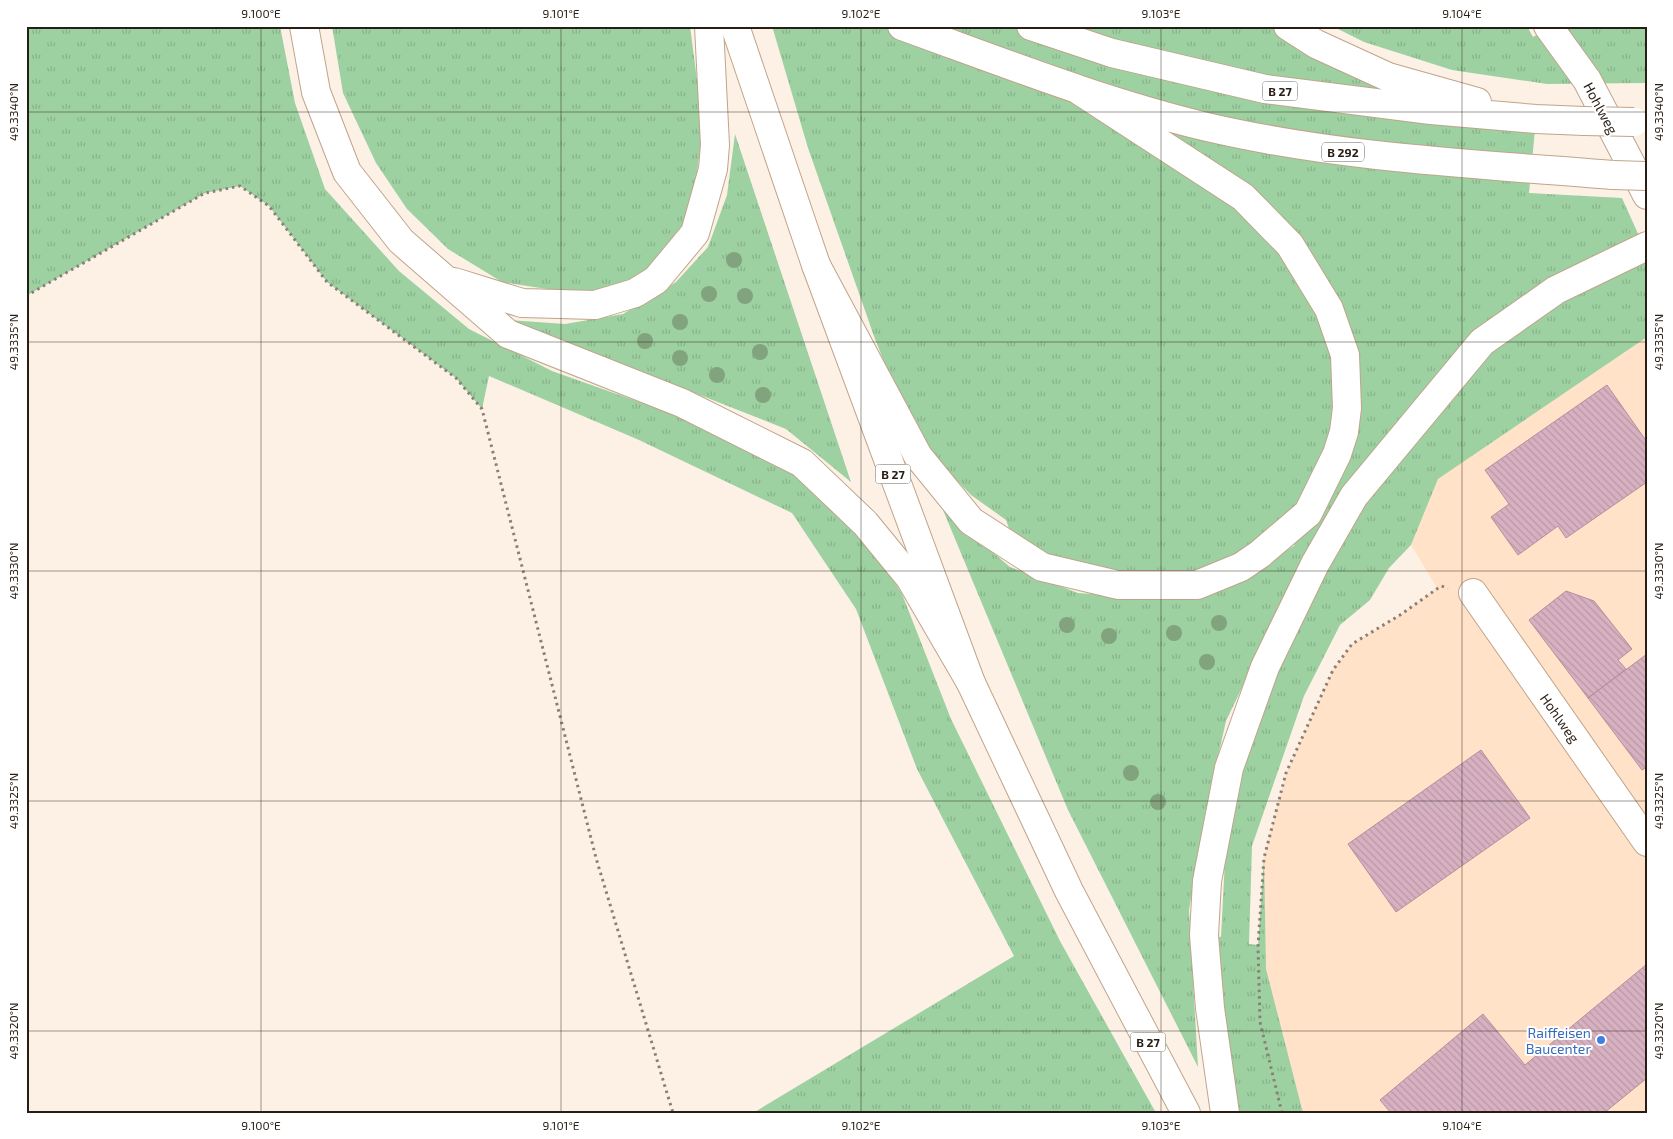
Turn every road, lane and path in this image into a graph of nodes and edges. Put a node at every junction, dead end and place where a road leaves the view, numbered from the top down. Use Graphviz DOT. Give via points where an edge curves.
graph roads {
  1 [pos="709,26"];
  2 [pos="735,26"];
  3 [pos="902,26"];
  4 [pos="1031,26"];
  5 [pos="1288,26"];
  6 [pos="1548,26"];
  7 [pos="308,35"];
  8 [pos="1080,91"];
  9 [pos="1536,119"];
  10 [pos="1640,121"];
  11 [pos="1647,176"];
  12 [pos="1647,195"];
  13 [pos="1645,247"];
  14 [pos="816,265"];
  15 [pos="445,280"];
  16 [pos="26,296"];
  17 [pos="1473,593"];
  18 [pos="971,683"];
  19 [pos="1647,842"];
  20 [pos="673,1113"];
  21 [pos="1186,1113"];
  22 [pos="1225,1113"];
  23 [pos="1282,1113"];
  1 -- 15 [label="main road" via="715,146 713,169 695,233 656,280 634,293 595,305 522,303"];
  2 -- 14 [label="main road, B 27"];
  3 -- 8 [label="main road, B 292"];
  4 -- 9 [label="main road, B 27" via="1112,53 1265,88 1431,110"];
  5 -- 9 [label="main road" via="1316,44 1388,77"];
  6 -- 12 [label="main road, Hohlweg" via="1586,80"];
  7 -- 15 [label="main road" via="316,92 347,172 401,241"];
  8 -- 11 [label="main road, B 292, bridge" via="1207,127 1359,155"];
  8 -- 14 [label="main road" via="1243,197 1290,245 1329,308 1345,355 1347,408 1337,454 1308,512 1241,567 1197,585 1118,585 1042,567 971,521 918,456"];
  9 -- 10 [label="main road, B 27, bridge"];
  13 -- 22 [label="main road" via="1556,290 1482,342 1354,496 1314,564 1265,667 1229,768 1207,881 1204,935 1210,1008"];
  14 -- 18 [label="main road, B 27"];
  15 -- 18 [label="main road" via="508,334 682,403 802,463 865,523 910,578"];
  16 -- 20 [label="path" via="205,193 240,186 269,206 327,282 456,378 482,409 596,858"];
  17 -- 19 [label="main road, Hohlweg"];
  17 -- 23 [label="path" via="1441,586 1352,644 1333,670 1286,774 1264,858 1258,946 1260,1022"];
  18 -- 21 [label="main road, B 27" via="1069,891"];
}
